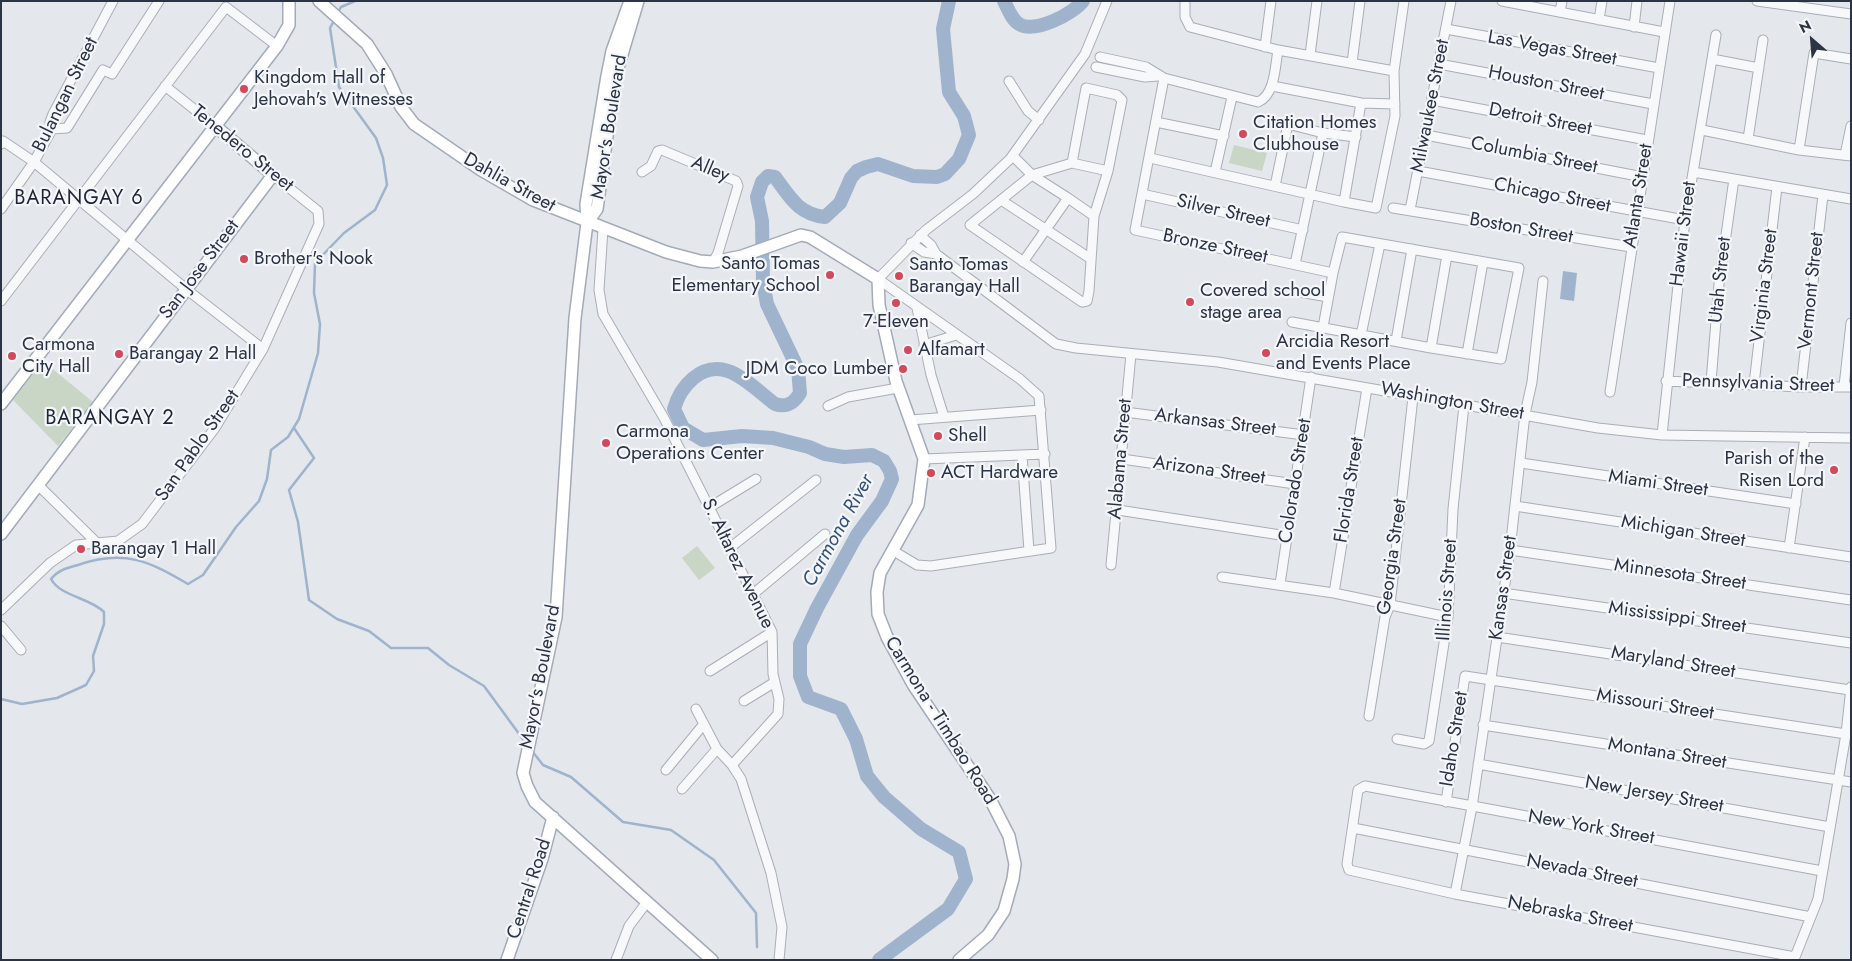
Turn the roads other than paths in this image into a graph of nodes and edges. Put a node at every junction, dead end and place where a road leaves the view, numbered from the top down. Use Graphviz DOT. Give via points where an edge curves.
graph roads {
  1 [pos="114,1"];
  2 [pos="159,1"];
  3 [pos="289,1"];
  4 [pos="630,1"];
  5 [pos="638,1"];
  6 [pos="1107,1"];
  7 [pos="1186,1"];
  8 [pos="1317,1"];
  9 [pos="1360,1"];
  10 [pos="1404,1"];
  11 [pos="1451,1"];
  12 [pos="1502,1"];
  13 [pos="1562,1"];
  14 [pos="1602,1"];
  15 [pos="1637,1"];
  16 [pos="1670,1"];
  17 [pos="1757,1"];
  18 [pos="1267,2"];
  19 [pos="321,3"];
  20 [pos="1560,12"];
  21 [pos="1851,14"];
  22 [pos="1598,20"];
  23 [pos="1634,27"];
  24 [pos="1446,29"];
  25 [pos="1664,32"];
  26 [pos="1716,35"];
  27 [pos="1763,40"];
  28 [pos="278,46"];
  29 [pos="1265,47"];
  30 [pos="1278,50"];
  31 [pos="1310,56"];
  32 [pos="1083,58"];
  33 [pos="1712,59"];
  34 [pos="1851,59"];
  35 [pos="1352,63"];
  36 [pos="1439,64"];
  37 [pos="1115,66"];
  38 [pos="1659,68"];
  39 [pos="1759,68"];
  40 [pos="1394,71"];
  41 [pos="1161,77"];
  42 [pos="1009,81"];
  43 [pos="165,86"];
  44 [pos="1272,86"];
  45 [pos="1232,97"];
  46 [pos="1432,100"];
  47 [pos="1361,103"];
  48 [pos="1395,104"];
  49 [pos="1653,104"];
  50 [pos="1040,120"];
  51 [pos="1156,122"];
  52 [pos="214,125"];
  53 [pos="1851,126"];
  54 [pos="52,130"];
  55 [pos="1702,130"];
  56 [pos="1323,133"];
  57 [pos="1426,135"];
  58 [pos="1224,136"];
  59 [pos="1356,137"];
  60 [pos="1748,139"];
  61 [pos="1647,140"];
  62 [pos="2,142"];
  63 [pos="1799,150"];
  64 [pos="1013,156"];
  65 [pos="1848,156"];
  66 [pos="1150,158"];
  67 [pos="34,162"];
  68 [pos="1072,164"];
  69 [pos="1108,171"];
  70 [pos="1418,171"];
  71 [pos="642,172"];
  72 [pos="1215,172"];
  73 [pos="1693,172"];
  74 [pos="273,175"];
  75 [pos="1032,175"];
  76 [pos="1643,177"];
  77 [pos="1734,179"];
  78 [pos="1275,186"];
  79 [pos="1777,187"];
  80 [pos="1142,194"];
  81 [pos="1310,195"];
  82 [pos="1822,195"];
  83 [pos="1068,198"];
  84 [pos="79,199"];
  85 [pos="1851,199"];
  86 [pos="1001,200"];
  87 [pos="1344,202"];
  88 [pos="1394,208"];
  89 [pos="1,209"];
  90 [pos="1410,210"];
  91 [pos="318,211"];
  92 [pos="1637,211"];
  93 [pos="1094,216"];
  94 [pos="1685,220"];
  95 [pos="587,223"];
  96 [pos="603,228"];
  97 [pos="1046,229"];
  98 [pos="1304,230"];
  99 [pos="920,235"];
  100 [pos="127,238"];
  101 [pos="912,243"];
  102 [pos="1380,244"];
  103 [pos="1631,247"];
  104 [pos="1412,249"];
  105 [pos="936,254"];
  106 [pos="1447,255"];
  107 [pos="1091,259"];
  108 [pos="713,262"];
  109 [pos="1023,262"];
  110 [pos="1483,262"];
  111 [pos="1295,264"];
  112 [pos="1333,273"];
  113 [pos="878,279"];
  114 [pos="1543,280"];
  115 [pos="186,289"];
  116 [pos="1294,291"];
  117 [pos="1328,297"];
  118 [pos="1,301"];
  119 [pos="917,308"];
  120 [pos="1292,322"];
  121 [pos="1851,323"];
  122 [pos="1323,327"];
  123 [pos="956,335"];
  124 [pos="1361,335"];
  125 [pos="1396,341"];
  126 [pos="924,345"];
  127 [pos="1431,348"];
  128 [pos="263,349"];
  129 [pos="1131,354"];
  130 [pos="1467,354"];
  131 [pos="1312,377"];
  132 [pos="1666,381"];
  133 [pos="1712,382"];
  134 [pos="1754,384"];
  135 [pos="1801,387"];
  136 [pos="1848,387"];
  137 [pos="898,388"];
  138 [pos="1366,388"];
  139 [pos="1610,392"];
  140 [pos="1413,397"];
  141 [pos="1,404"];
  142 [pos="828,406"];
  143 [pos="1464,406"];
  144 [pos="1042,410"];
  145 [pos="1125,412"];
  146 [pos="1525,414"];
  147 [pos="944,417"];
  148 [pos="910,420"];
  149 [pos="1304,435"];
  150 [pos="1662,435"];
  151 [pos="1805,438"];
  152 [pos="1851,438"];
  153 [pos="1045,454"];
  154 [pos="1022,455"];
  155 [pos="924,459"];
  156 [pos="1122,459"];
  157 [pos="1521,463"];
  158 [pos="756,479"];
  159 [pos="816,480"];
  160 [pos="1296,484"];
  161 [pos="38,485"];
  162 [pos="1796,504"];
  163 [pos="1515,506"];
  164 [pos="710,507"];
  165 [pos="1118,510"];
  166 [pos="1,534"];
  167 [pos="824,534"];
  168 [pos="1286,536"];
  169 [pos="97,543"];
  170 [pos="730,547"];
  171 [pos="1789,548"];
  172 [pos="892,550"];
  173 [pos="1510,550"];
  174 [pos="1029,551"];
  175 [pos="1851,557"];
  176 [pos="1111,565"];
  177 [pos="1222,577"];
  178 [pos="1280,584"];
  179 [pos="1334,593"];
  180 [pos="1503,593"];
  181 [pos="752,594"];
  182 [pos="1851,600"];
  183 [pos="1390,605"];
  184 [pos="1,610"];
  185 [pos="1448,617"];
  186 [pos="1,626"];
  187 [pos="772,632"];
  188 [pos="1496,637"];
  189 [pos="1851,643"];
  190 [pos="21,650"];
  191 [pos="710,671"];
  192 [pos="1465,676"];
  193 [pos="1490,680"];
  194 [pos="775,682"];
  195 [pos="1851,688"];
  196 [pos="744,701"];
  197 [pos="696,709"];
  198 [pos="1369,716"];
  199 [pos="703,725"];
  200 [pos="1483,725"];
  201 [pos="1846,734"];
  202 [pos="1397,739"];
  203 [pos="717,749"];
  204 [pos="1478,764"];
  205 [pos="732,765"];
  206 [pos="666,770"];
  207 [pos="1837,780"];
  208 [pos="1851,782"];
  209 [pos="682,789"];
  210 [pos="1446,802"];
  211 [pos="1472,806"];
  212 [pos="553,817"];
  213 [pos="1830,827"];
  214 [pos="1353,828"];
  215 [pos="1464,849"];
  216 [pos="1822,871"];
  217 [pos="1455,894"];
  218 [pos="647,902"];
  219 [pos="1811,916"];
  220 [pos="506,960"];
  221 [pos="616,960"];
  222 [pos="712,960"];
  223 [pos="779,960"];
  224 [pos="959,960"];
  1 -- 54 [label="street, Bulangan Street" via="53,114"];
  2 -- 54 [label="street" via="112,74 103,70 67,128"];
  3 -- 28 [label="main road" via="289,25"];
  4 -- 95 [label="main road, Mayor's Boulevard" via="607,76 586,204"];
  5 -- 95 [label="main road, Mayor's Boulevard" via="615,78 597,208"];
  6 -- 32 [label="street"];
  7 -- 29 [label="street" via="1185,18 1190,27"];
  8 -- 31 [label="street"];
  9 -- 35 [label="street"];
  10 -- 40 [label="street"];
  11 -- 24 [label="street, Milwaukee Street"];
  12 -- 20 [label="street"];
  13 -- 20 [label="street"];
  14 -- 22 [label="street"];
  15 -- 23 [label="street"];
  16 -- 25 [label="street, Atlanta Street"];
  17 -- 21 [label="street"];
  18 -- 29 [label="street"];
  19 -- 95 [label="main road, Dahlia Street" via="367,44 401,107 414,124 480,170 533,200"];
  20 -- 22 [label="street"];
  22 -- 23 [label="street"];
  23 -- 25 [label="street"];
  24 -- 36 [label="street, Milwaukee Street"];
  24 -- 38 [label="street, Las Vegas Street"];
  25 -- 38 [label="street, Atlanta Street"];
  26 -- 33 [label="street, Hawaii Street"];
  27 -- 39 [label="street"];
  28 -- 43 [label="street" via="226,7"];
  28 -- 52 [label="main road"];
  29 -- 30 [label="street"];
  30 -- 31 [label="street"];
  30 -- 44 [label="street"];
  31 -- 35 [label="street"];
  32 -- 37 [label="street" via="1099,57"];
  32 -- 37 [label="street" via="1096,67"];
  32 -- 50 [label="street"];
  33 -- 39 [label="street"];
  33 -- 55 [label="street, Hawaii Street"];
  34 -- 63 [label="street" via="1814,54"];
  35 -- 40 [label="street"];
  36 -- 46 [label="street, Milwaukee Street"];
  36 -- 49 [label="street, Houston Street"];
  37 -- 41 [label="street" via="1146,68"];
  38 -- 49 [label="street, Atlanta Street"];
  39 -- 60 [label="street"];
  40 -- 48 [label="street"];
  41 -- 45 [label="street"];
  41 -- 51 [label="street"];
  42 -- 50 [label="street" via="1028,111"];
  43 -- 52 [label="street, Tenedero Street"];
  43 -- 84 [label="street"];
  44 -- 45 [label="street" via="1265,99 1258,102"];
  44 -- 47 [label="street"];
  45 -- 58 [label="street"];
  46 -- 57 [label="street, Milwaukee Street"];
  46 -- 61 [label="street, Detroit Street"];
  47 -- 48 [label="street"];
  47 -- 59 [label="street"];
  48 -- 87 [label="street" via="1396,116 1376,208"];
  49 -- 61 [label="street, Atlanta Street"];
  50 -- 64 [label="street"];
  51 -- 58 [label="street"];
  51 -- 66 [label="street"];
  52 -- 74 [label="main road, Tenedero Street"];
  52 -- 100 [label="main road"];
  53 -- 65 [label="street"];
  54 -- 67 [label="street, Bulangan Street"];
  55 -- 60 [label="street"];
  55 -- 73 [label="street, Hawaii Street"];
  56 -- 59 [label="street"];
  56 -- 78 [label="street" via="1288,124"];
  56 -- 81 [label="street"];
  57 -- 70 [label="street, Milwaukee Street"];
  57 -- 76 [label="street, Columbia Street"];
  58 -- 72 [label="street"];
  59 -- 87 [label="street"];
  60 -- 63 [label="street"];
  61 -- 76 [label="street, Atlanta Street"];
  62 -- 67 [label="street"];
  63 -- 65 [label="street"];
  64 -- 75 [label="street"];
  64 -- 99 [label="street" via="973,194"];
  66 -- 72 [label="street"];
  66 -- 80 [label="street"];
  67 -- 84 [label="street"];
  67 -- 89 [label="street, Bulangan Street"];
  68 -- 69 [label="street"];
  68 -- 69 [label="street" via="1086,88 1117,95 1122,100"];
  68 -- 75 [label="street"];
  69 -- 93 [label="street"];
  70 -- 90 [label="street, Milwaukee Street"];
  70 -- 92 [label="street, Chicago Street"];
  71 -- 108 [label="street, Alley" via="651,166 658,151 662,150 736,181 738,186"];
  72 -- 78 [label="street"];
  73 -- 77 [label="street"];
  73 -- 94 [label="street, Hawaii Street"];
  74 -- 91 [label="street, Tenedero Street"];
  74 -- 115 [label="main road, San Jose Street"];
  75 -- 83 [label="street"];
  75 -- 86 [label="street"];
  76 -- 92 [label="street, Atlanta Street"];
  77 -- 79 [label="street"];
  77 -- 133 [label="street, Utah Street" via="1719,284"];
  78 -- 81 [label="street"];
  79 -- 82 [label="street"];
  79 -- 134 [label="street, Virginia Street"];
  80 -- 98 [label="street, Silver Street"];
  80 -- 111 [label="street, Bronze Street" via="1135,230"];
  81 -- 87 [label="street"];
  81 -- 98 [label="street"];
  82 -- 85 [label="street"];
  82 -- 135 [label="street, Vermont Street"];
  83 -- 93 [label="street"];
  83 -- 97 [label="street"];
  84 -- 100 [label="street"];
  84 -- 118 [label="street"];
  86 -- 97 [label="street"];
  86 -- 109 [label="street" via="970,225"];
  88 -- 90 [label="street, Boston Street"];
  90 -- 103 [label="street, Boston Street"];
  91 -- 128 [label="street, San Pablo Street" via="319,224"];
  92 -- 94 [label="street, Chicago Street"];
  92 -- 103 [label="street, Atlanta Street"];
  93 -- 107 [label="street"];
  94 -- 132 [label="street, Hawaii Street"];
  95 -- 96 [label="main road, Dahlia Street"];
  95 -- 212 [label="main road, Mayor's Boulevard" via="575,318 556,617 524,773 535,802"];
  96 -- 108 [label="main road, Dahlia Street" via="666,252"];
  96 -- 164 [label="street, S. Altarez Avenue" via="599,290 603,314 664,418"];
  97 -- 107 [label="street"];
  97 -- 109 [label="street"];
  98 -- 111 [label="street"];
  99 -- 101 [label="street"];
  99 -- 105 [label="street, Washington Street"];
  100 -- 115 [label="street"];
  100 -- 141 [label="main road"];
  101 -- 105 [label="street, Washington Street" via="924,252"];
  101 -- 113 [label="street"];
  102 -- 104 [label="street"];
  102 -- 112 [label="street" via="1342,237"];
  102 -- 124 [label="street"];
  103 -- 139 [label="street, Atlanta Street"];
  104 -- 106 [label="street"];
  104 -- 125 [label="street"];
  105 -- 129 [label="street, Washington Street" via="1056,344"];
  106 -- 110 [label="street"];
  106 -- 127 [label="street"];
  107 -- 109 [label="street" via="1088,300 1082,302"];
  108 -- 113 [label="main road, Dahlia Street" via="762,250 801,235 810,237"];
  110 -- 130 [label="street"];
  110 -- 130 [label="street" via="1519,268 1501,359"];
  111 -- 112 [label="street, Bronze Street"];
  112 -- 117 [label="street"];
  113 -- 119 [label="street"];
  113 -- 137 [label="main road, Carmona - Timbao Road" via="879,305"];
  114 -- 146 [label="street, Kansas Street" via="1530,400"];
  115 -- 128 [label="street"];
  115 -- 161 [label="main road, San Jose Street"];
  116 -- 117 [label="street"];
  117 -- 122 [label="street"];
  119 -- 123 [label="street"];
  119 -- 126 [label="street"];
  120 -- 122 [label="street"];
  121 -- 136 [label="street"];
  122 -- 124 [label="street"];
  123 -- 126 [label="street"];
  123 -- 144 [label="street" via="1020,379 1039,396"];
  124 -- 125 [label="street"];
  125 -- 127 [label="street"];
  126 -- 147 [label="street"];
  127 -- 130 [label="street"];
  128 -- 169 [label="street, San Pablo Street" via="214,428 142,524 118,540"];
  129 -- 131 [label="street, Washington Street" via="1218,362"];
  129 -- 145 [label="street, Alabama Street"];
  131 -- 138 [label="street, Washington Street"];
  131 -- 149 [label="street, Colorado Street"];
  132 -- 133 [label="street, Pennsylvania Street"];
  132 -- 150 [label="street, Hawaii Street"];
  133 -- 134 [label="street, Pennsylvania Street"];
  134 -- 135 [label="street, Pennsylvania Street"];
  135 -- 136 [label="street, Pennsylvania Street"];
  137 -- 142 [label="street" via="848,397"];
  137 -- 148 [label="main road, Carmona - Timbao Road"];
  138 -- 140 [label="street, Washington Street"];
  138 -- 179 [label="street, Florida Street"];
  140 -- 143 [label="street, Washington Street"];
  140 -- 183 [label="street, Georgia Street"];
  143 -- 146 [label="street, Washington Street"];
  143 -- 185 [label="street, Illinois Street" via="1453,509"];
  144 -- 147 [label="street"];
  144 -- 153 [label="street"];
  145 -- 149 [label="street, Arkansas Street"];
  145 -- 156 [label="street, Alabama Street"];
  146 -- 150 [label="street, Washington Street" via="1598,428"];
  146 -- 157 [label="street, Kansas Street"];
  147 -- 148 [label="street"];
  148 -- 155 [label="main road, Carmona - Timbao Road"];
  149 -- 160 [label="street, Colorado Street"];
  150 -- 151 [label="street, Washington Street"];
  151 -- 152 [label="street, Washington Street"];
  151 -- 162 [label="street"];
  153 -- 154 [label="street"];
  153 -- 174 [label="street" via="1051,548"];
  154 -- 155 [label="street"];
  154 -- 174 [label="street"];
  155 -- 172 [label="main road, Carmona - Timbao Road" via="918,505"];
  156 -- 160 [label="street, Arizona Street"];
  156 -- 165 [label="street, Alabama Street"];
  157 -- 162 [label="street, Miami Street"];
  157 -- 163 [label="street, Kansas Street"];
  158 -- 164 [label="street"];
  159 -- 170 [label="street"];
  160 -- 168 [label="street, Colorado Street"];
  161 -- 166 [label="main road, San Jose Street"];
  161 -- 169 [label="street"];
  162 -- 171 [label="street"];
  163 -- 171 [label="street, Michigan Street"];
  163 -- 173 [label="street, Kansas Street"];
  164 -- 170 [label="street, S. Altarez Avenue"];
  165 -- 168 [label="street"];
  165 -- 176 [label="street, Alabama Street"];
  167 -- 181 [label="street"];
  168 -- 178 [label="street, Colorado Street"];
  169 -- 184 [label="street, San Pablo Street" via="76,546 50,563"];
  170 -- 181 [label="street, S. Altarez Avenue"];
  171 -- 175 [label="street, Michigan Street"];
  172 -- 174 [label="street" via="917,565 931,566"];
  172 -- 224 [label="main road, Carmona - Timbao Road" via="880,573 877,592 878,614 887,637 914,686 990,799 1009,836 1015,864 1004,912 988,935"];
  173 -- 180 [label="street, Kansas Street"];
  173 -- 182 [label="street, Minnesota Street"];
  177 -- 178 [label="street"];
  178 -- 179 [label="street"];
  179 -- 183 [label="street"];
  180 -- 188 [label="street, Kansas Street"];
  180 -- 189 [label="street, Mississippi Street"];
  181 -- 187 [label="street, S. Altarez Avenue"];
  183 -- 185 [label="street"];
  183 -- 198 [label="street, Georgia Street" via="1385,616"];
  185 -- 202 [label="street, Illinois Street" via="1428,742"];
  186 -- 190 [label="street"];
  187 -- 191 [label="street"];
  187 -- 194 [label="street, S. Altarez Avenue"];
  188 -- 193 [label="street, Kansas Street"];
  188 -- 195 [label="street, Maryland Street"];
  192 -- 193 [label="street, Missouri Street"];
  192 -- 210 [label="street, Idaho Street"];
  193 -- 200 [label="street, Kansas Street"];
  193 -- 201 [label="street, Missouri Street"];
  194 -- 196 [label="street"];
  194 -- 205 [label="street, S. Altarez Avenue" via="778,714"];
  195 -- 201 [label="street"];
  197 -- 199 [label="street"];
  199 -- 203 [label="street"];
  199 -- 206 [label="street"];
  200 -- 204 [label="street, Kansas Street"];
  200 -- 207 [label="street, Montana Street"];
  201 -- 207 [label="street"];
  203 -- 205 [label="street"];
  203 -- 209 [label="street"];
  204 -- 211 [label="street, Kansas Street"];
  204 -- 213 [label="street, New Jersey Street"];
  205 -- 223 [label="street" via="741,779 771,873 782,927"];
  207 -- 208 [label="street, Montana Street"];
  207 -- 213 [label="street"];
  210 -- 211 [label="street, New York Street"];
  210 -- 214 [label="street, New York Street" via="1360,787"];
  211 -- 215 [label="street, Kansas Street"];
  211 -- 216 [label="street, New York Street"];
  212 -- 218 [label="main road, Mayor's Boulevard"];
  212 -- 220 [label="main road, Central Road" via="542,859"];
  213 -- 216 [label="street"];
  214 -- 215 [label="street, Nevada Street"];
  214 -- 217 [label="street, Nebraska Street" via="1349,870"];
  215 -- 217 [label="street, Kansas Street"];
  215 -- 219 [label="street, Nevada Street"];
  216 -- 219 [label="street" via="1818,898"];
  217 -- 219 [label="street, Nebraska Street" via="1794,957"];
  218 -- 221 [label="street" via="629,926"];
  218 -- 222 [label="main road, Mayor's Boulevard"];
}
